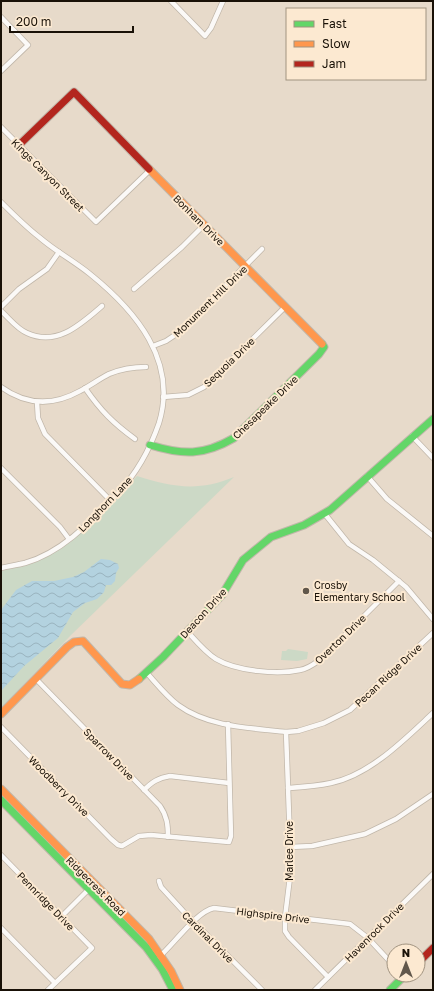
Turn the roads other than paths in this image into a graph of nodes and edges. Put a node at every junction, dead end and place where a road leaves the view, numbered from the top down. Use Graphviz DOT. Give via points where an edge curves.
graph roads {
  1 [pos="172,1"];
  2 [pos="224,1"];
  3 [pos="1,17"];
  4 [pos="1,71"];
  5 [pos="1,127"];
  6 [pos="19,145"];
  7 [pos="150,170"];
  8 [pos="1,202"];
  9 [pos="204,225"];
  10 [pos="262,249"];
  11 [pos="59,252"];
  12 [pos="246,266"];
  13 [pos="134,289"];
  14 [pos="102,306"];
  15 [pos="1,307"];
  16 [pos="285,307"];
  17 [pos="1,311"];
  18 [pos="153,346"];
  19 [pos="324,347"];
  20 [pos="146,367"];
  21 [pos="1,387"];
  22 [pos="85,388"];
  23 [pos="164,397"];
  24 [pos="37,402"];
  25 [pos="433,419"];
  26 [pos="412,436"];
  27 [pos="135,439"];
  28 [pos="150,445"];
  29 [pos="433,458"];
  30 [pos="1,468"];
  31 [pos="367,476"];
  32 [pos="110,500"];
  33 [pos="324,513"];
  34 [pos="433,536"];
  35 [pos="69,539"];
  36 [pos="1,568"];
  37 [pos="399,581"];
  38 [pos="433,619"];
  39 [pos="187,632"];
  40 [pos="433,633"];
  41 [pos="146,672"];
  42 [pos="36,679"];
  43 [pos="433,713"];
  44 [pos="1,714"];
  45 [pos="228,724"];
  46 [pos="1,727"];
  47 [pos="286,732"];
  48 [pos="229,783"];
  49 [pos="288,788"];
  50 [pos="1,790"];
  51 [pos="144,790"];
  52 [pos="433,794"];
  53 [pos="1,800"];
  54 [pos="168,837"];
  55 [pos="290,847"];
  56 [pos="1,855"];
  57 [pos="433,874"];
  58 [pos="159,881"];
  59 [pos="92,887"];
  60 [pos="61,917"];
  61 [pos="285,917"];
  62 [pos="194,922"];
  63 [pos="1,928"];
  64 [pos="368,938"];
  65 [pos="158,957"];
  66 [pos="386,957"];
  67 [pos="328,977"];
  68 [pos="55,983"];
  69 [pos="48,990"];
  70 [pos="173,990"];
  71 [pos="180,990"];
  72 [pos="262,990"];
  73 [pos="315,990"];
  1 -- 2 [label="street" via="205,36"];
  3 -- 4 [label="street" via="28,45"];
  5 -- 6 [label="street, Kings Canyon Street"];
  6 -- 7 [label="street, Kings Canyon Street" via="96,222"];
  6 -- 7 [label="street, Bonham Drive" via="74,92"];
  7 -- 9 [label="street, Bonham Drive"];
  8 -- 11 [label="street, Longhorn Lane" via="39,238"];
  9 -- 12 [label="street, Bonham Drive"];
  9 -- 13 [label="street"];
  10 -- 12 [label="street, Monument Hill Drive"];
  11 -- 15 [label="street" via="47,269 19,289"];
  11 -- 18 [label="street, Longhorn Lane" via="116,297 141,326"];
  12 -- 16 [label="street, Bonham Drive"];
  12 -- 18 [label="street, Monument Hill Drive" via="178,333"];
  14 -- 17 [label="street" via="69,331 48,338 20,329"];
  16 -- 19 [label="street, Bonham Drive"];
  16 -- 23 [label="street, Sequoia Drive" via="204,387 188,395"];
  18 -- 23 [label="street, Longhorn Lane" via="161,370"];
  19 -- 28 [label="street, Chesapeake Drive" via="240,432 223,445 212,450 189,454"];
  20 -- 22 [label="street" via="129,368 109,374"];
  21 -- 24 [label="street"];
  22 -- 24 [label="street" via="60,400"];
  22 -- 27 [label="street" via="111,420"];
  23 -- 28 [label="street, Longhorn Lane"];
  24 -- 32 [label="street" via="38,418 45,434"];
  25 -- 26 [label="street, Deacon Drive"];
  26 -- 29 [label="street"];
  26 -- 31 [label="street, Deacon Drive"];
  28 -- 32 [label="street, Longhorn Lane" via="129,481"];
  30 -- 35 [label="street"];
  31 -- 33 [label="street, Deacon Drive"];
  31 -- 34 [label="street" via="387,499"];
  32 -- 35 [label="street, Longhorn Lane"];
  33 -- 37 [label="street" via="349,544"];
  33 -- 39 [label="street, Deacon Drive" via="304,525 271,537 259,546 243,560 222,595"];
  35 -- 36 [label="street, Longhorn Lane" via="50,553 25,563"];
  37 -- 38 [label="street"];
  37 -- 39 [label="street, Overton Drive" via="321,659 301,670 267,672 232,666 214,658"];
  39 -- 41 [label="street, Deacon Drive"];
  40 -- 47 [label="street, Pecan Ridge Drive" via="350,710 298,731"];
  41 -- 42 [label="street, Deacon Drive" via="134,683 126,686 83,640 79,640 67,647"];
  41 -- 45 [label="street, Pecan Ridge Drive" via="178,705 194,715"];
  42 -- 44 [label="street, Deacon Drive"];
  42 -- 51 [label="street, Sparrow Drive"];
  43 -- 49 [label="street" via="396,748 351,776 332,783"];
  45 -- 47 [label="street, Pecan Ridge Drive"];
  45 -- 48 [label="street"];
  46 -- 54 [label="street, Woodberry Drive" via="118,845 122,846 145,835"];
  47 -- 49 [label="street, Marlee Drive"];
  48 -- 51 [label="street" via="170,776 153,781"];
  48 -- 54 [label="street" via="229,842"];
  49 -- 55 [label="street, Marlee Drive"];
  50 -- 59 [label="street, Ridgecrest Road"];
  51 -- 54 [label="street, Sparrow Drive" via="166,816"];
  52 -- 55 [label="street" via="396,819 366,834 312,846"];
  53 -- 59 [label="street, Ridgecrest Road"];
  55 -- 61 [label="street, Marlee Drive" via="291,869"];
  56 -- 60 [label="street, Pennridge Drive"];
  57 -- 64 [label="street, Havenrock Drive"];
  58 -- 62 [label="street, Cardinal Drive" via="161,887"];
  59 -- 60 [label="street"];
  59 -- 65 [label="street, Ridgecrest Road"];
  60 -- 68 [label="street, Pennridge Drive" via="92,948"];
  61 -- 62 [label="street, Highspire Drive" via="214,908 209,909"];
  61 -- 64 [label="street, Highspire Drive" via="344,923"];
  61 -- 67 [label="street, Marlee Drive" via="285,931 288,937"];
  62 -- 65 [label="street, Highspire Drive"];
  62 -- 72 [label="street, Cardinal Drive"];
  63 -- 68 [label="street"];
  64 -- 66 [label="street, Highspire Drive"];
  64 -- 67 [label="street, Havenrock Drive"];
  65 -- 70 [label="street, Ridgecrest Road"];
  65 -- 71 [label="street, Ridgecrest Road" via="174,976"];
  67 -- 73 [label="street, Havenrock Drive"];
  68 -- 69 [label="street"];
}
